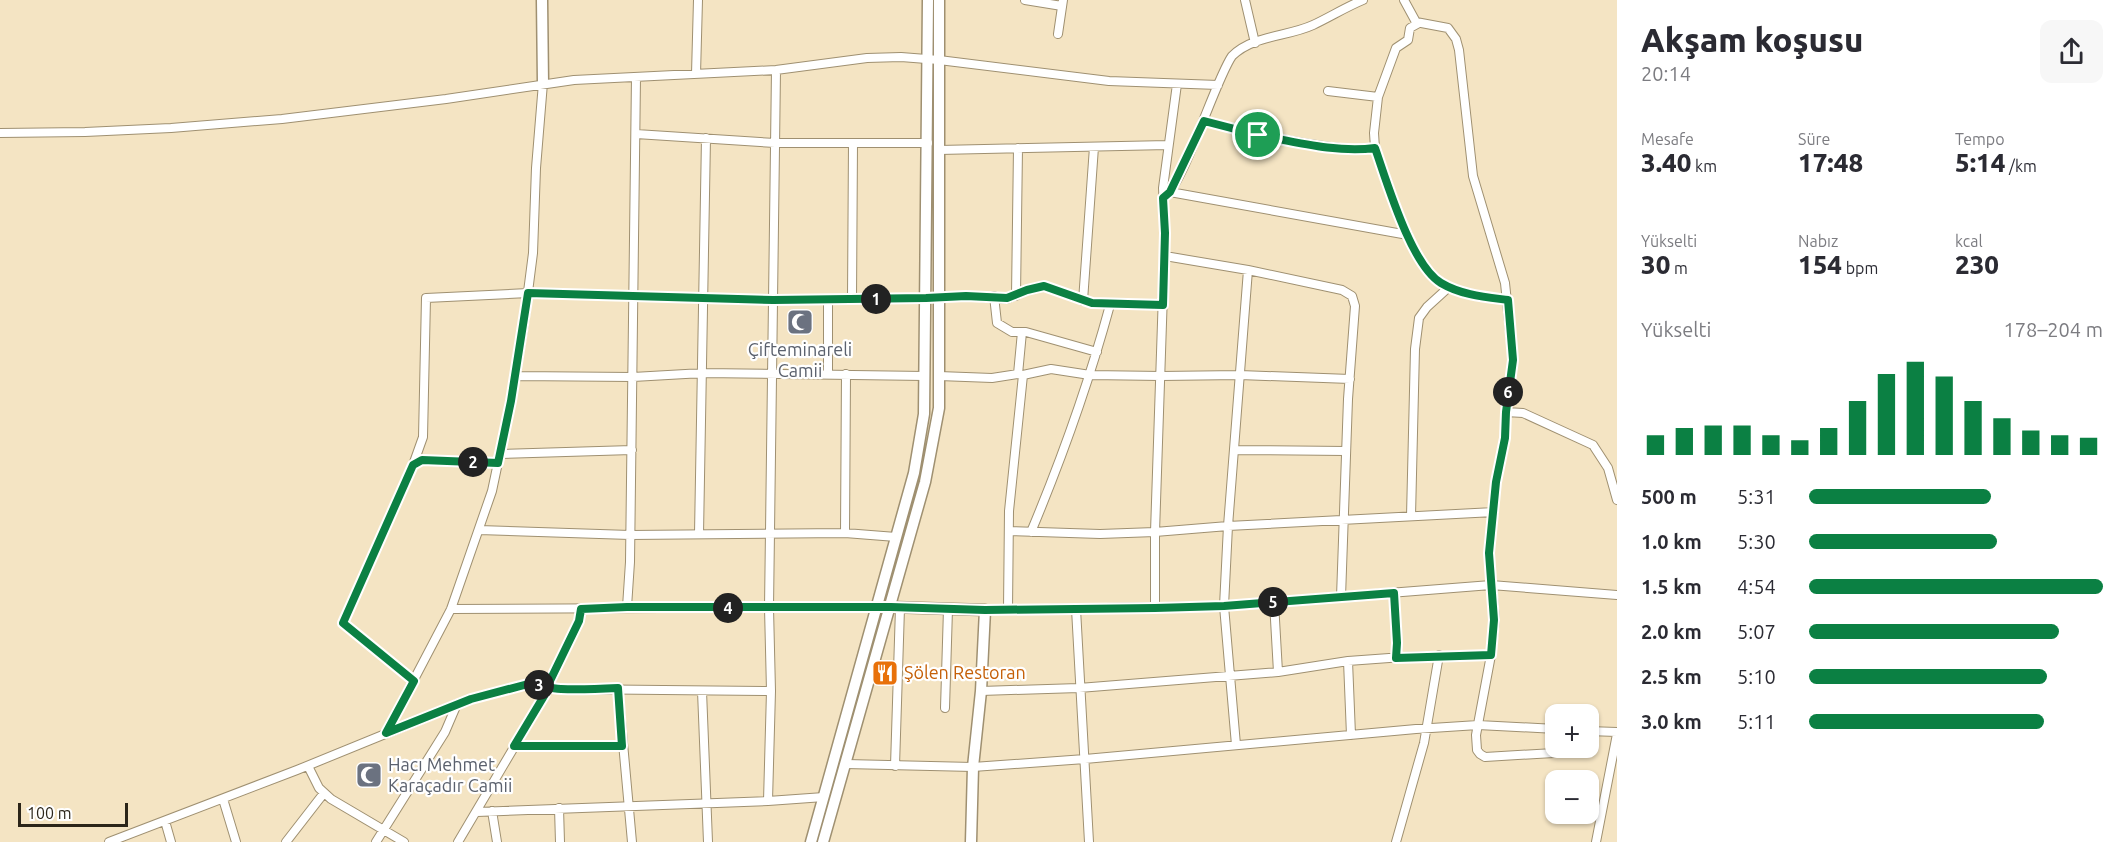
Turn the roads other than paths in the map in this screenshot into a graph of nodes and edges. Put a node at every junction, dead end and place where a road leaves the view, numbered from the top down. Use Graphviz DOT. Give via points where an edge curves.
graph roads {
  1 [pos="542,0"];
  2 [pos="698,0"];
  3 [pos="928,0"];
  4 [pos="939,0"];
  5 [pos="1024,0"];
  6 [pos="1245,0"];
  7 [pos="1363,0"];
  8 [pos="1404,0"];
  9 [pos="1063,3"];
  10 [pos="1419,23"];
  11 [pos="1058,34"];
  12 [pos="1255,43"];
  13 [pos="934,59"];
  14 [pos="776,70"];
  15 [pos="696,74"];
  16 [pos="636,77"];
  17 [pos="543,83"];
  18 [pos="1177,84"];
  19 [pos="1218,85"];
  20 [pos="1328,91"];
  21 [pos="1378,97"];
  22 [pos="1204,121"];
  23 [pos="0,133"];
  24 [pos="636,134"];
  25 [pos="706,138"];
  26 [pos="775,143"];
  27 [pos="853,143"];
  28 [pos="928,143"];
  29 [pos="1168,145"];
  30 [pos="1094,147"];
  31 [pos="1018,148"];
  32 [pos="1375,148"];
  33 [pos="939,150"];
  34 [pos="1170,192"];
  35 [pos="1163,198"];
  36 [pos="1407,235"];
  37 [pos="1165,256"];
  38 [pos="1248,270"];
  39 [pos="1449,287"];
  40 [pos="528,293"];
  41 [pos="938,296"];
  42 [pos="994,296"];
  43 [pos="1016,296"];
  44 [pos="635,297"];
  45 [pos="704,297"];
  46 [pos="926,298"];
  47 [pos="828,299"];
  48 [pos="852,299"];
  49 [pos="773,300"];
  50 [pos="1508,300"];
  51 [pos="1083,301"];
  52 [pos="1110,305"];
  53 [pos="1163,305"];
  54 [pos="1022,332"];
  55 [pos="1097,352"];
  56 [pos="703,373"];
  57 [pos="828,373"];
  58 [pos="846,374"];
  59 [pos="1021,374"];
  60 [pos="772,375"];
  61 [pos="1090,375"];
  62 [pos="1240,375"];
  63 [pos="515,376"];
  64 [pos="925,376"];
  65 [pos="939,376"];
  66 [pos="1161,376"];
  67 [pos="633,377"];
  68 [pos="1350,379"];
  69 [pos="1506,412"];
  70 [pos="632,450"];
  71 [pos="1234,450"];
  72 [pos="1346,451"];
  73 [pos="500,454"];
  74 [pos="498,463"];
  75 [pos="413,465"];
  76 [pos="1617,500"];
  77 [pos="1494,512"];
  78 [pos="1411,516"];
  79 [pos="1344,520"];
  80 [pos="1228,526"];
  81 [pos="479,530"];
  82 [pos="1009,531"];
  83 [pos="1031,532"];
  84 [pos="1155,532"];
  85 [pos="770,533"];
  86 [pos="845,533"];
  87 [pos="699,534"];
  88 [pos="630,535"];
  89 [pos="896,537"];
  90 [pos="1491,585"];
  91 [pos="1394,593"];
  92 [pos="1617,595"];
  93 [pos="1341,597"];
  94 [pos="1274,602"];
  95 [pos="1224,606"];
  96 [pos="627,607"];
  97 [pos="895,607"];
  98 [pos="769,608"];
  99 [pos="877,608"];
  100 [pos="1155,608"];
  101 [pos="452,609"];
  102 [pos="581,609"];
  103 [pos="948,609"];
  104 [pos="1008,609"];
  105 [pos="1076,609"];
  106 [pos="985,610"];
  107 [pos="1439,655"];
  108 [pos="1491,655"];
  109 [pos="1396,658"];
  110 [pos="1348,662"];
  111 [pos="1278,672"];
  112 [pos="1230,675"];
  113 [pos="414,681"];
  114 [pos="547,687"];
  115 [pos="1079,687"];
  116 [pos="618,688"];
  117 [pos="702,691"];
  118 [pos="771,691"];
  119 [pos="981,691"];
  120 [pos="457,704"];
  121 [pos="945,708"];
  122 [pos="1478,725"];
  123 [pos="1427,728"];
  124 [pos="1545,728"];
  125 [pos="1599,732"];
  126 [pos="386,733"];
  127 [pos="1617,733"];
  128 [pos="1351,735"];
  129 [pos="514,746"];
  130 [pos="622,746"];
  131 [pos="1236,746"];
  132 [pos="1545,754"];
  133 [pos="1085,759"];
  134 [pos="846,764"];
  135 [pos="308,766"];
  136 [pos="894,766"];
  137 [pos="973,767"];
  138 [pos="324,793"];
  139 [pos="824,797"];
  140 [pos="223,799"];
  141 [pos="768,801"];
  142 [pos="706,803"];
  143 [pos="629,805"];
  144 [pos="559,808"];
  145 [pos="492,811"];
  146 [pos="477,812"];
  147 [pos="165,821"];
  148 [pos="385,830"];
  149 [pos="109,842"];
  150 [pos="171,842"];
  151 [pos="236,842"];
  152 [pos="286,842"];
  153 [pos="376,842"];
  154 [pos="404,842"];
  155 [pos="458,842"];
  156 [pos="497,842"];
  157 [pos="560,842"];
  158 [pos="632,842"];
  159 [pos="708,842"];
  160 [pos="811,842"];
  161 [pos="823,842"];
  162 [pos="971,842"];
  163 [pos="1089,842"];
  164 [pos="1396,842"];
  165 [pos="1596,842"];
  1 -- 17 [label="main road"];
  2 -- 15 [label="street"];
  3 -- 13 [label="main road"];
  4 -- 13 [label="main road"];
  5 -- 9 [label="street"];
  6 -- 12 [label="street"];
  7 -- 12 [label="street" via="1312,26"];
  8 -- 10 [label="street"];
  9 -- 11 [label="street"];
  10 -- 21 [label="street" via="1410,28 1408,39 1396,48"];
  10 -- 50 [label="street" via="1448,28 1456,39 1473,176"];
  12 -- 19 [label="street" via="1232,56"];
  13 -- 14 [label="street" via="867,58"];
  13 -- 18 [label="street" via="1109,81"];
  13 -- 28 [label="main road"];
  13 -- 33 [label="main road"];
  14 -- 15 [label="street"];
  14 -- 26 [label="street"];
  15 -- 16 [label="street"];
  16 -- 17 [label="street"];
  16 -- 24 [label="street"];
  17 -- 23 [label="street" via="282,119 171,128"];
  17 -- 40 [label="street"];
  18 -- 19 [label="street"];
  18 -- 29 [label="street"];
  19 -- 22 [label="street"];
  20 -- 21 [label="street"];
  21 -- 32 [label="street"];
  22 -- 32 [label="street" via="1314,145"];
  22 -- 34 [label="street"];
  24 -- 25 [label="street"];
  24 -- 44 [label="street"];
  25 -- 26 [label="street"];
  25 -- 45 [label="street"];
  26 -- 27 [label="street"];
  26 -- 49 [label="street"];
  27 -- 28 [label="street"];
  27 -- 48 [label="street"];
  28 -- 46 [label="main road"];
  29 -- 30 [label="street"];
  29 -- 35 [label="street"];
  30 -- 31 [label="street"];
  30 -- 51 [label="street"];
  31 -- 33 [label="street"];
  31 -- 43 [label="street"];
  32 -- 36 [label="street"];
  33 -- 41 [label="main road"];
  34 -- 35 [label="street"];
  34 -- 36 [label="street"];
  35 -- 37 [label="street"];
  36 -- 39 [label="street" via="1430,275"];
  37 -- 38 [label="street"];
  37 -- 53 [label="street"];
  38 -- 62 [label="street"];
  38 -- 68 [label="street" via="1342,290 1352,296 1355,306"];
  39 -- 50 [label="street"];
  39 -- 78 [label="street" via="1419,318"];
  40 -- 44 [label="street"];
  40 -- 63 [label="street"];
  40 -- 75 [label="street" via="426,298 423,437"];
  41 -- 42 [label="street"];
  41 -- 46 [label="street"];
  41 -- 65 [label="main road"];
  42 -- 43 [label="street"];
  42 -- 54 [label="street" via="997,323 1012,332"];
  43 -- 51 [label="street" via="1044,286"];
  44 -- 45 [label="street"];
  44 -- 67 [label="street"];
  45 -- 49 [label="street"];
  45 -- 56 [label="street"];
  46 -- 48 [label="street"];
  46 -- 64 [label="main road"];
  47 -- 48 [label="street"];
  47 -- 49 [label="street"];
  47 -- 57 [label="street"];
  49 -- 60 [label="street"];
  50 -- 69 [label="street" via="1513,360"];
  51 -- 52 [label="street"];
  52 -- 53 [label="street"];
  52 -- 55 [label="street"];
  53 -- 66 [label="street"];
  54 -- 55 [label="street"];
  54 -- 59 [label="street"];
  55 -- 61 [label="street"];
  56 -- 60 [label="street"];
  56 -- 67 [label="street"];
  56 -- 87 [label="street"];
  57 -- 58 [label="street"];
  57 -- 60 [label="street"];
  58 -- 64 [label="street"];
  58 -- 86 [label="street"];
  59 -- 61 [label="street" via="1051,369"];
  59 -- 65 [label="street" via="992,378"];
  59 -- 82 [label="street"];
  60 -- 85 [label="street"];
  61 -- 66 [label="street"];
  61 -- 83 [label="street"];
  62 -- 66 [label="street"];
  62 -- 68 [label="street"];
  62 -- 71 [label="street"];
  63 -- 67 [label="street"];
  63 -- 73 [label="street"];
  64 -- 89 [label="main road" via="924,414 914,473"];
  65 -- 97 [label="main road" via="939,408 925,482"];
  66 -- 84 [label="street"];
  67 -- 70 [label="street"];
  68 -- 72 [label="street"];
  69 -- 76 [label="street" via="1522,413 1593,445 1608,468"];
  69 -- 77 [label="street"];
  70 -- 73 [label="street"];
  70 -- 88 [label="street"];
  71 -- 72 [label="street"];
  71 -- 80 [label="street"];
  72 -- 79 [label="street"];
  73 -- 74 [label="street"];
  74 -- 75 [label="street" via="422,460"];
  74 -- 81 [label="street"];
  75 -- 113 [label="street" via="343,623"];
  77 -- 78 [label="street"];
  77 -- 90 [label="street" via="1489,553"];
  78 -- 79 [label="street"];
  79 -- 80 [label="street"];
  79 -- 93 [label="street"];
  80 -- 84 [label="street"];
  80 -- 95 [label="street"];
  81 -- 88 [label="street"];
  81 -- 101 [label="street"];
  82 -- 83 [label="street"];
  82 -- 104 [label="street"];
  83 -- 84 [label="street"];
  84 -- 100 [label="street"];
  85 -- 86 [label="street"];
  85 -- 87 [label="street"];
  85 -- 98 [label="street"];
  86 -- 89 [label="street"];
  87 -- 88 [label="street"];
  88 -- 96 [label="street"];
  89 -- 99 [label="main road"];
  90 -- 91 [label="street"];
  90 -- 92 [label="street"];
  90 -- 108 [label="street"];
  91 -- 93 [label="street"];
  91 -- 109 [label="street"];
  93 -- 94 [label="street"];
  94 -- 95 [label="street"];
  94 -- 111 [label="street"];
  95 -- 100 [label="street"];
  95 -- 112 [label="street"];
  96 -- 98 [label="street"];
  96 -- 102 [label="street"];
  97 -- 99 [label="street"];
  97 -- 103 [label="main road"];
  97 -- 134 [label="main road"];
  97 -- 136 [label="street"];
  98 -- 99 [label="street"];
  98 -- 118 [label="street"];
  99 -- 139 [label="main road"];
  100 -- 105 [label="street"];
  101 -- 102 [label="street"];
  101 -- 113 [label="street"];
  102 -- 114 [label="street"];
  103 -- 106 [label="main road"];
  103 -- 121 [label="street"];
  104 -- 105 [label="street"];
  104 -- 106 [label="street"];
  105 -- 115 [label="street"];
  106 -- 119 [label="main road"];
  107 -- 108 [label="street"];
  107 -- 109 [label="street"];
  107 -- 123 [label="street"];
  108 -- 122 [label="street"];
  109 -- 110 [label="street"];
  110 -- 111 [label="street"];
  110 -- 128 [label="street"];
  111 -- 112 [label="street"];
  112 -- 115 [label="street"];
  112 -- 131 [label="street"];
  113 -- 126 [label="street"];
  114 -- 116 [label="street"];
  114 -- 120 [label="street" via="528,684"];
  114 -- 129 [label="street"];
  115 -- 119 [label="street"];
  115 -- 133 [label="street"];
  116 -- 117 [label="street"];
  116 -- 130 [label="street"];
  117 -- 118 [label="street"];
  117 -- 142 [label="street"];
  118 -- 141 [label="street"];
  119 -- 137 [label="main road"];
  120 -- 126 [label="street"];
  120 -- 148 [label="street" via="445,732"];
  122 -- 123 [label="street"];
  122 -- 124 [label="street"];
  122 -- 132 [label="street" via="1477,750 1485,757"];
  123 -- 128 [label="street"];
  123 -- 164 [label="street"];
  125 -- 127 [label="street"];
  126 -- 135 [label="street"];
  127 -- 165 [label="street"];
  128 -- 131 [label="street"];
  129 -- 130 [label="street"];
  129 -- 146 [label="street"];
  130 -- 143 [label="street"];
  131 -- 133 [label="street"];
  133 -- 137 [label="street"];
  133 -- 163 [label="street"];
  134 -- 136 [label="street"];
  134 -- 161 [label="main road"];
  135 -- 138 [label="street"];
  135 -- 140 [label="street"];
  136 -- 137 [label="street"];
  137 -- 162 [label="main road"];
  138 -- 148 [label="street"];
  138 -- 152 [label="street"];
  139 -- 141 [label="street"];
  139 -- 160 [label="main road"];
  140 -- 147 [label="street"];
  140 -- 151 [label="street"];
  141 -- 142 [label="street"];
  142 -- 143 [label="street"];
  142 -- 159 [label="street"];
  143 -- 144 [label="street"];
  143 -- 158 [label="street"];
  144 -- 145 [label="street"];
  144 -- 157 [label="street"];
  145 -- 146 [label="street"];
  145 -- 156 [label="street"];
  146 -- 155 [label="street"];
  147 -- 149 [label="street"];
  147 -- 150 [label="street"];
  148 -- 153 [label="street"];
  148 -- 154 [label="street"];
}
